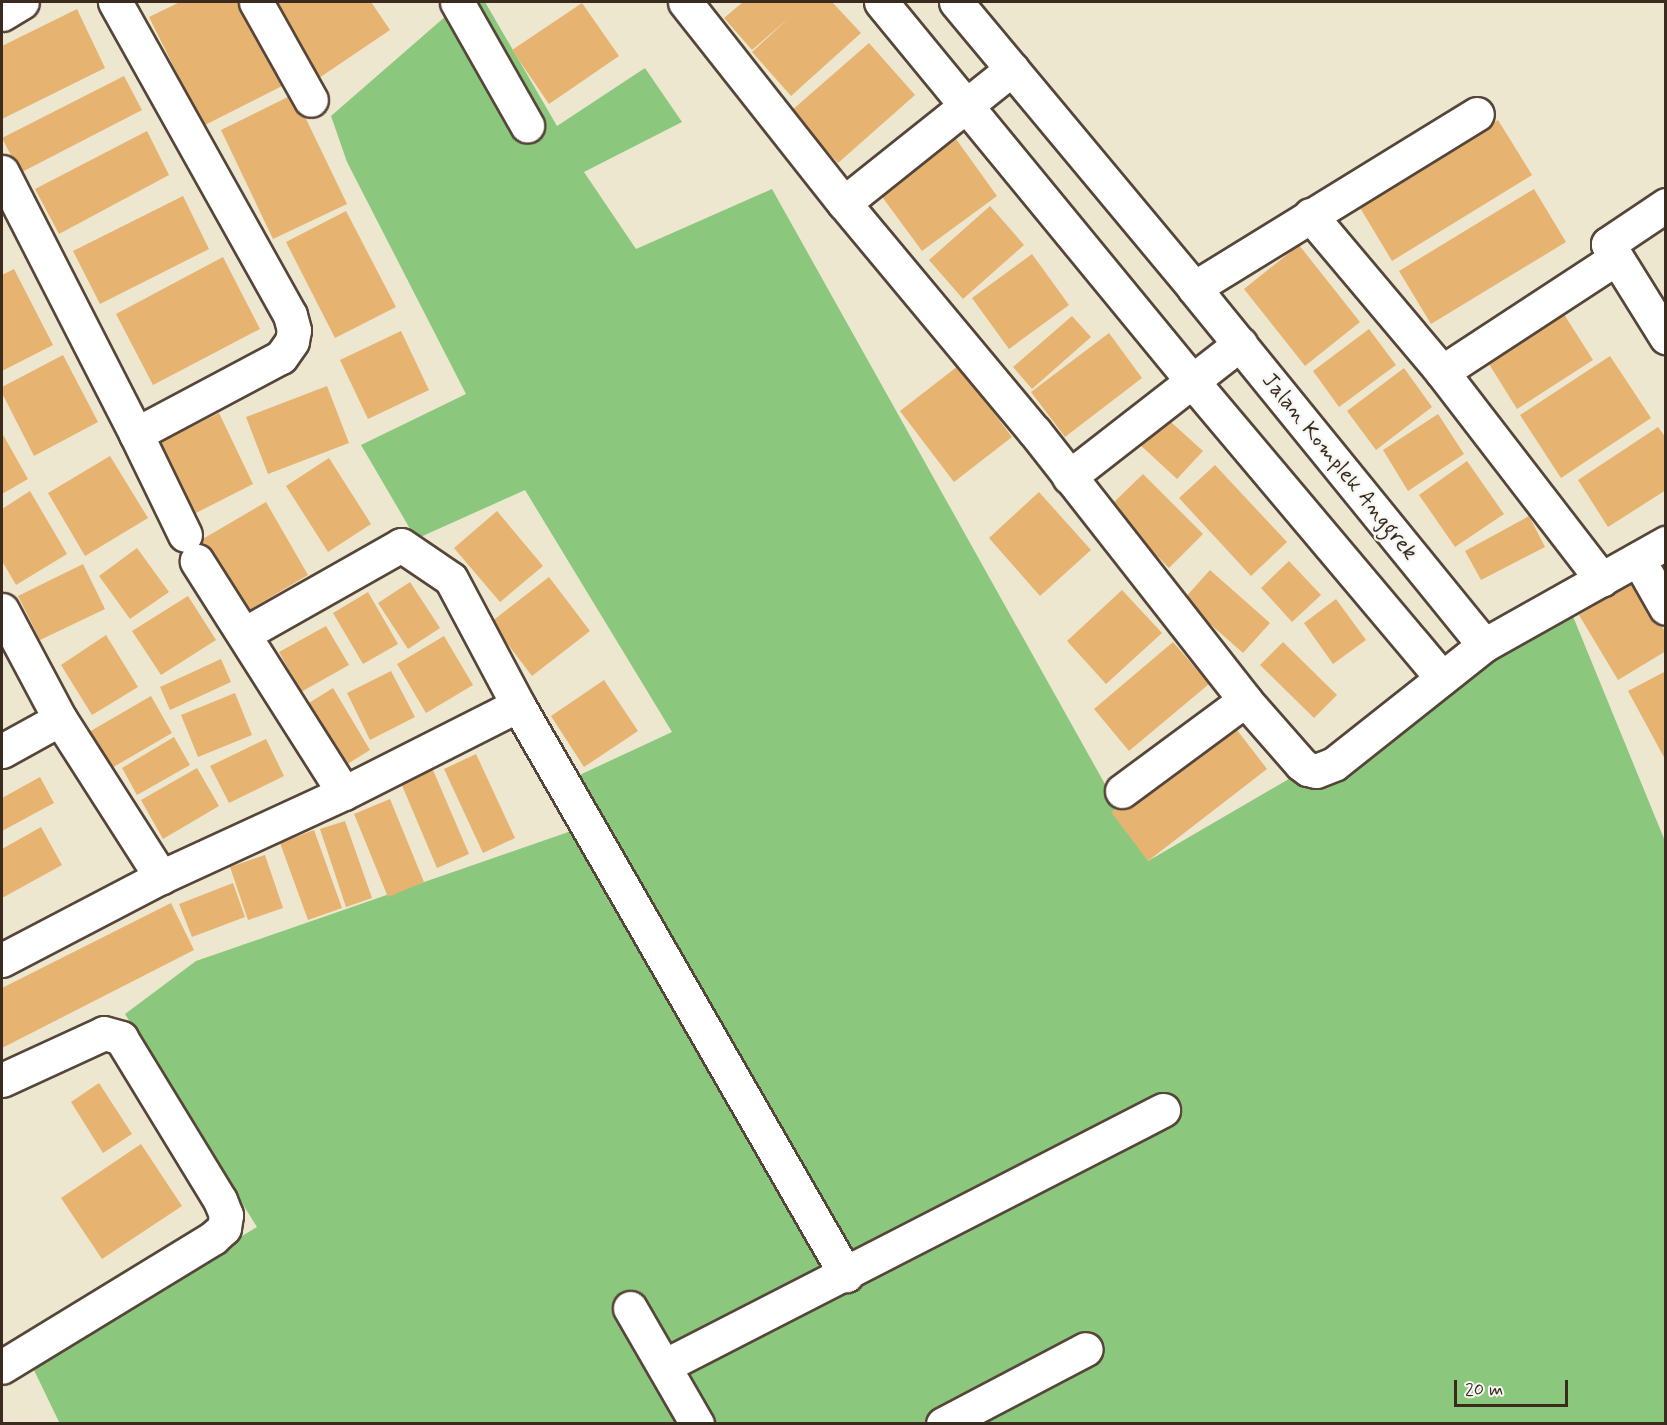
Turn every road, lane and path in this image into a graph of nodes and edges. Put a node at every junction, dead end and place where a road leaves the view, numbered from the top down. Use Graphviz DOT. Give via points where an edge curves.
graph roads {
  1 [pos="22,2"];
  2 [pos="115,2"];
  3 [pos="256,2"];
  4 [pos="458,2"];
  5 [pos="685,2"];
  6 [pos="881,2"];
  7 [pos="956,2"];
  8 [pos="2,14"];
  9 [pos="1012,69"];
  10 [pos="311,100"];
  11 [pos="965,106"];
  12 [pos="1477,114"];
  13 [pos="526,125"];
  14 [pos="2,172"];
  15 [pos="844,203"];
  16 [pos="1665,205"];
  17 [pos="1310,215"];
  18 [pos="1616,258"];
  19 [pos="1194,288"];
  20 [pos="1665,337"];
  21 [pos="1240,344"];
  22 [pos="1442,372"];
  23 [pos="1192,381"];
  24 [pos="136,434"];
  25 [pos="1070,477"];
  26 [pos="1652,551"];
  27 [pos="1602,580"];
  28 [pos="1665,608"];
  29 [pos="2,610"];
  30 [pos="244,634"];
  31 [pos="1484,645"];
  32 [pos="1442,678"];
  33 [pos="1245,700"];
  34 [pos="518,705"];
  35 [pos="60,718"];
  36 [pos="2,751"];
  37 [pos="1122,791"];
  38 [pos="344,793"];
  39 [pos="161,877"];
  40 [pos="2,960"];
  41 [pos="2,1080"];
  42 [pos="1163,1110"];
  43 [pos="846,1275"];
  44 [pos="630,1308"];
  45 [pos="1086,1349"];
  46 [pos="2,1366"];
  47 [pos="664,1366"];
  48 [pos="697,1424"];
  49 [pos="943,1424"];
  1 -- 8 [label="street"];
  2 -- 24 [label="street" via="290,315 294,330 281,357"];
  3 -- 10 [label="street"];
  4 -- 13 [label="street"];
  5 -- 15 [label="street"];
  6 -- 11 [label="street"];
  7 -- 9 [label="street, Jalan Komplek Anggrek"];
  9 -- 11 [label="street"];
  9 -- 19 [label="street, Jalan Komplek Anggrek"];
  11 -- 15 [label="street"];
  11 -- 23 [label="street"];
  12 -- 17 [label="street"];
  14 -- 24 [label="street"];
  15 -- 25 [label="street"];
  16 -- 18 [label="street" via="1608,244"];
  17 -- 19 [label="street"];
  17 -- 22 [label="street"];
  18 -- 20 [label="street"];
  18 -- 22 [label="street"];
  19 -- 21 [label="street, Jalan Komplek Anggrek"];
  21 -- 23 [label="street"];
  21 -- 31 [label="street, Jalan Komplek Anggrek"];
  22 -- 27 [label="street"];
  23 -- 25 [label="street"];
  23 -- 32 [label="street"];
  24 -- 30 [label="street" via="191,548"];
  25 -- 33 [label="street"];
  26 -- 27 [label="street"];
  26 -- 28 [label="street"];
  27 -- 31 [label="street"];
  29 -- 35 [label="street"];
  30 -- 34 [label="street" via="401,545 451,579"];
  30 -- 38 [label="street"];
  31 -- 32 [label="street"];
  32 -- 33 [label="street" via="1334,764 1316,771 1301,764"];
  33 -- 37 [label="street"];
  34 -- 38 [label="street"];
  34 -- 43 [label="street"];
  35 -- 36 [label="street"];
  35 -- 39 [label="street"];
  38 -- 39 [label="street"];
  39 -- 40 [label="street"];
  41 -- 46 [label="street" via="104,1033 121,1038 226,1215 224,1228 213,1238"];
  42 -- 43 [label="street"];
  43 -- 47 [label="street"];
  44 -- 47 [label="street"];
  45 -- 49 [label="street"];
  47 -- 48 [label="street"];
}
